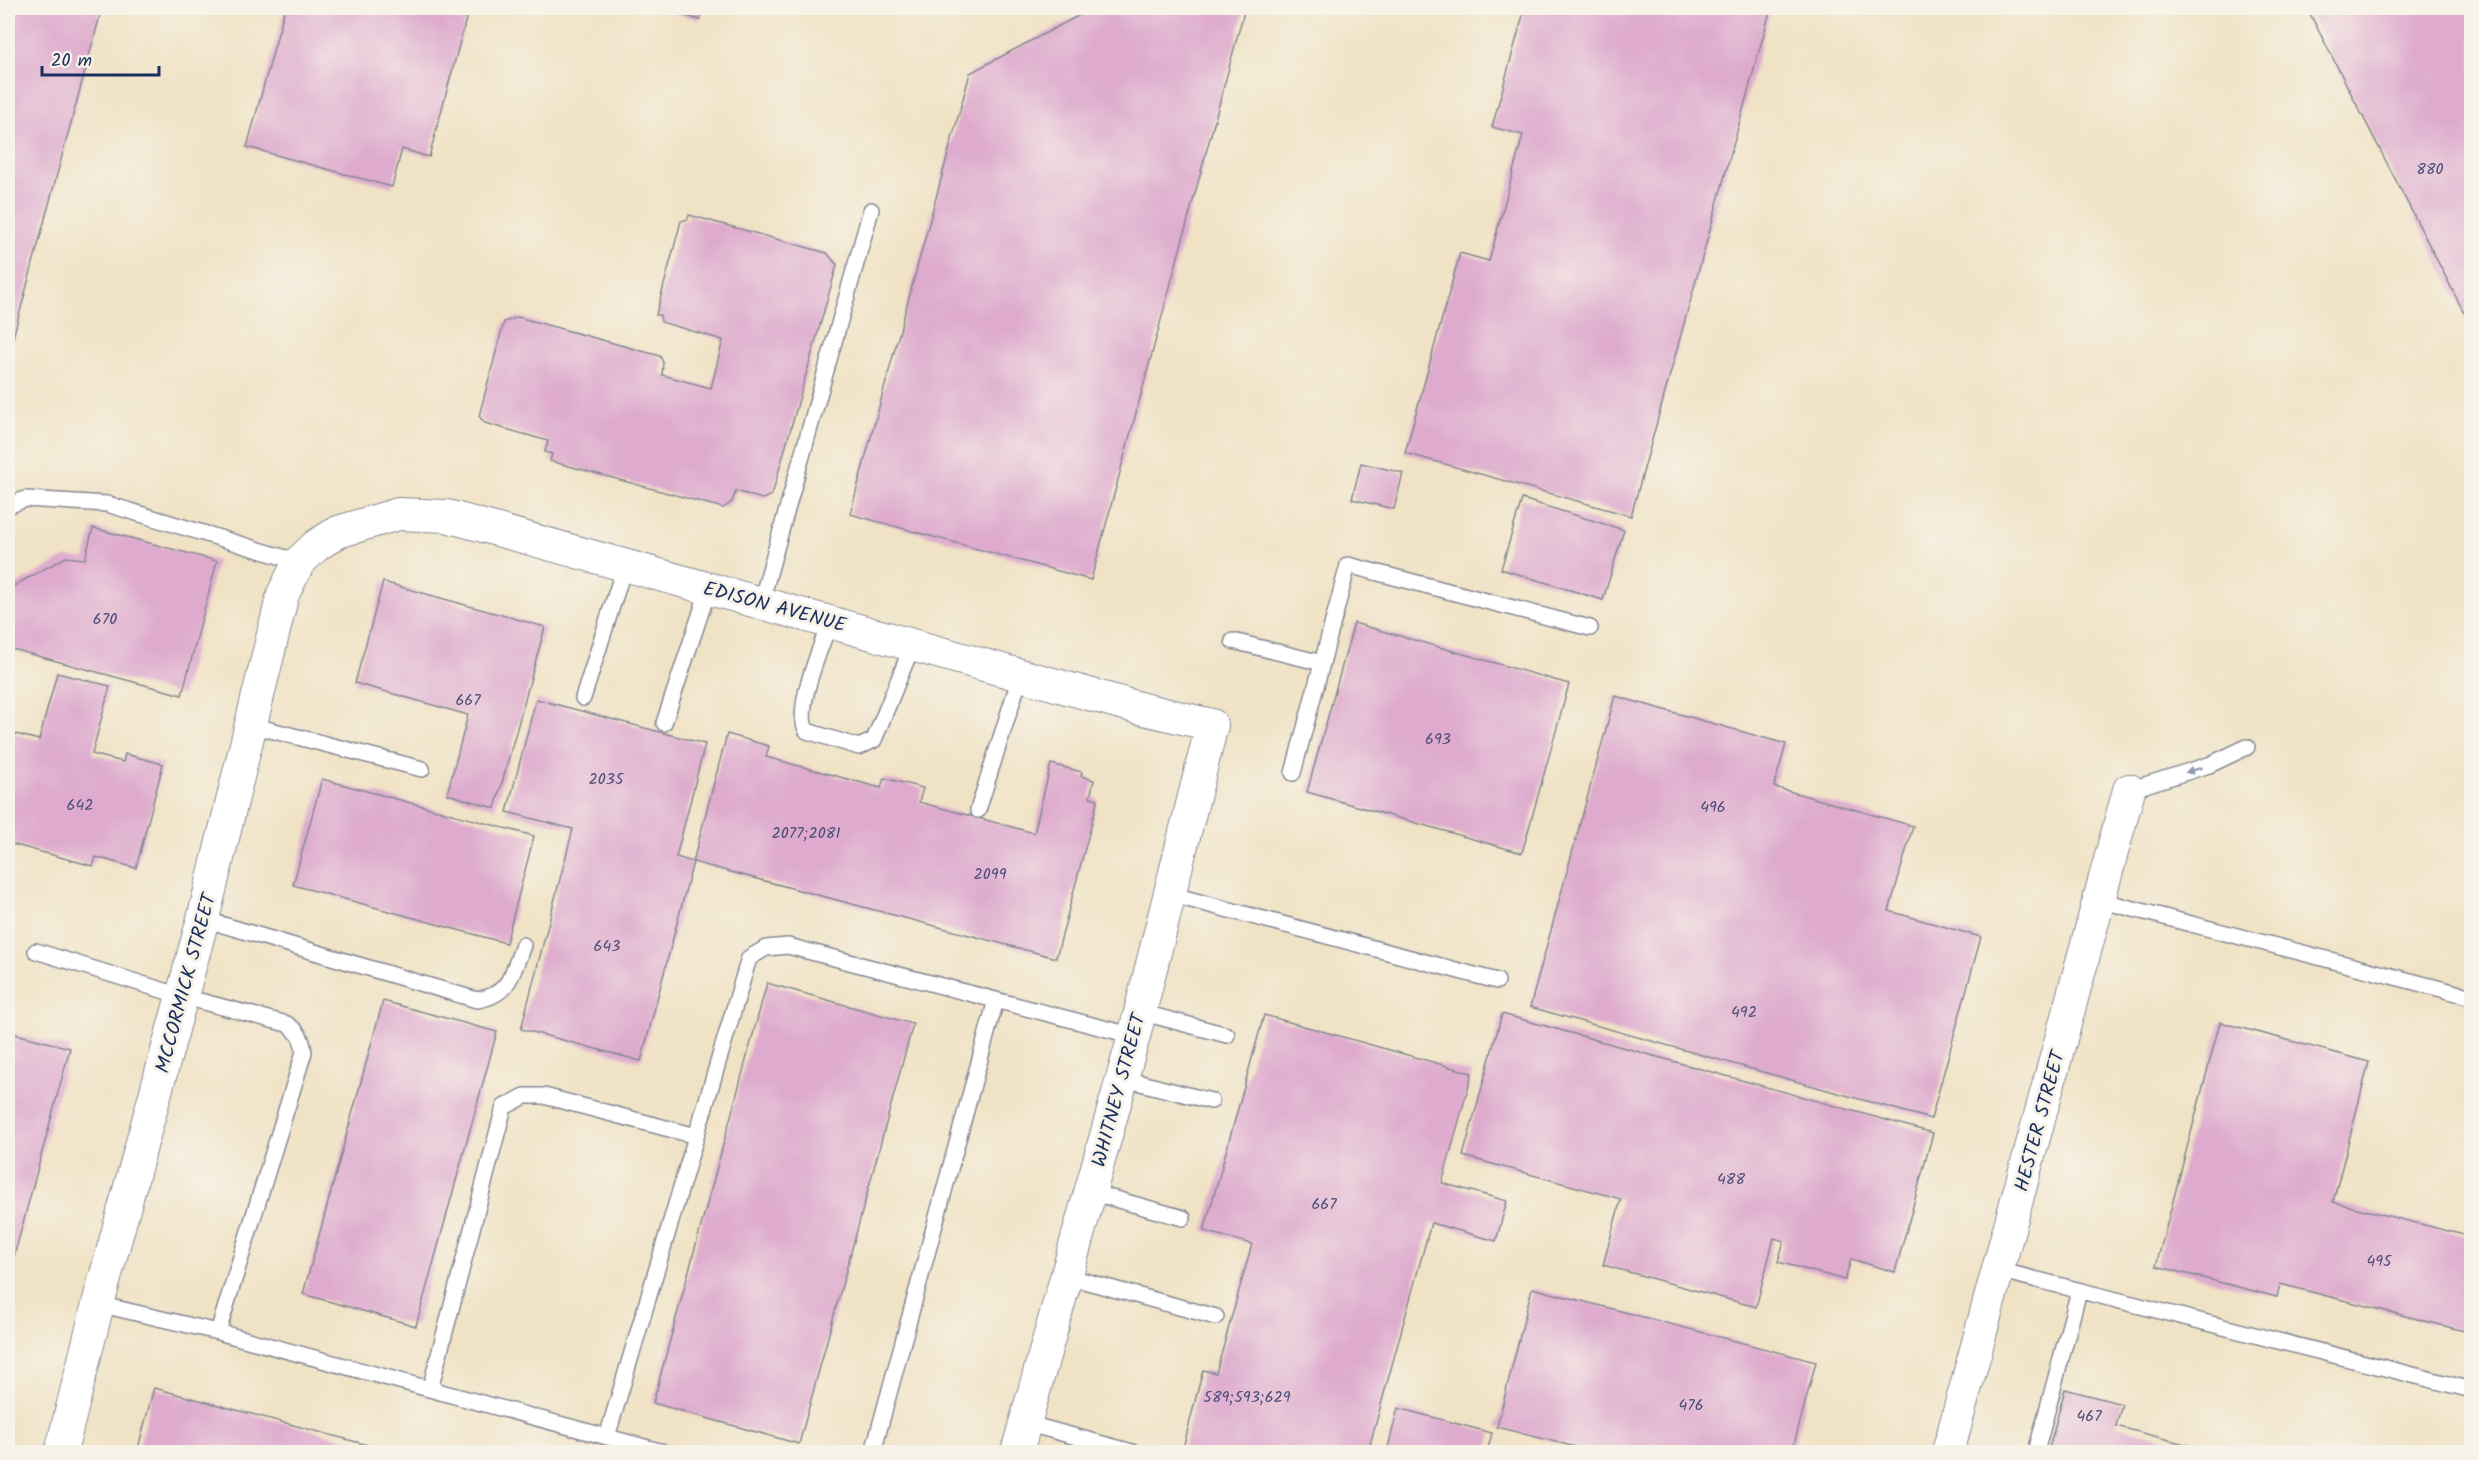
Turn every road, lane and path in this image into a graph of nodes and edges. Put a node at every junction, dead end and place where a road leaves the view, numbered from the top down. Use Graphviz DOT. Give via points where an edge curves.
graph roads {
  1 [pos="872,210"];
  2 [pos="8,506"];
  3 [pos="338,532"];
  4 [pos="299,562"];
  5 [pos="625,565"];
  6 [pos="709,588"];
  7 [pos="761,602"];
  8 [pos="830,621"];
  9 [pos="1590,628"];
  10 [pos="1233,641"];
  11 [pos="913,644"];
  12 [pos="1322,663"];
  13 [pos="1022,674"];
  14 [pos="583,698"];
  15 [pos="664,723"];
  16 [pos="250,725"];
  17 [pos="1212,725"];
  18 [pos="2247,747"];
  19 [pos="422,769"];
  20 [pos="1293,773"];
  21 [pos="2129,790"];
  22 [pos="978,810"];
  23 [pos="1169,894"];
  24 [pos="2099,900"];
  25 [pos="203,920"];
  26 [pos="523,945"];
  27 [pos="36,951"];
  28 [pos="1497,981"];
  29 [pos="182,996"];
  30 [pos="2472,998"];
  31 [pos="996,1000"];
  32 [pos="1137,1024"];
  33 [pos="1227,1035"];
  34 [pos="1121,1078"];
  35 [pos="1211,1101"];
  36 [pos="696,1136"];
  37 [pos="1090,1192"];
  38 [pos="1183,1218"];
  39 [pos="1998,1270"];
  40 [pos="1066,1276"];
  41 [pos="2079,1291"];
  42 [pos="98,1304"];
  43 [pos="1216,1317"];
  44 [pos="218,1332"];
  45 [pos="430,1389"];
  46 [pos="2472,1390"];
  47 [pos="1025,1423"];
  48 [pos="607,1437"];
  49 [pos="60,1452"];
  50 [pos="663,1452"];
  51 [pos="873,1452"];
  52 [pos="1017,1452"];
  53 [pos="1132,1452"];
  54 [pos="1948,1452"];
  55 [pos="2036,1452"];
  1 -- 7 [label="lane"];
  2 -- 4 [label="lane" via="25,499 107,504"];
  3 -- 4 [label="street, MCCORMICK STREET" via="317,544"];
  3 -- 5 [label="street, EDISON AVENUE" via="398,514 447,516"];
  4 -- 16 [label="street, MCCORMICK STREET" via="283,594"];
  5 -- 6 [label="street, EDISON AVENUE"];
  5 -- 14 [label="lane"];
  6 -- 7 [label="street, EDISON AVENUE"];
  6 -- 15 [label="lane"];
  7 -- 8 [label="street, EDISON AVENUE"];
  8 -- 11 [label="street, EDISON AVENUE"];
  8 -- 11 [label="lane" via="803,707 803,724 807,731 860,747 874,740"];
  9 -- 12 [label="lane" via="1348,565"];
  10 -- 12 [label="lane"];
  11 -- 13 [label="street, EDISON AVENUE"];
  12 -- 20 [label="lane"];
  13 -- 17 [label="street, EDISON AVENUE"];
  13 -- 22 [label="lane"];
  16 -- 19 [label="lane"];
  16 -- 25 [label="street, MCCORMICK STREET"];
  17 -- 23 [label="street, WHITNEY STREET"];
  18 -- 21 [label="lane, one-way" via="2209,765"];
  21 -- 24 [label="street, HESTER STREET"];
  23 -- 28 [label="lane"];
  23 -- 32 [label="street, WHITNEY STREET"];
  24 -- 30 [label="lane"];
  24 -- 39 [label="street, HESTER STREET"];
  25 -- 26 [label="lane" via="477,1000 500,993 508,984"];
  25 -- 29 [label="street, MCCORMICK STREET"];
  27 -- 29 [label="lane"];
  29 -- 42 [label="street, MCCORMICK STREET"];
  29 -- 44 [label="lane" via="287,1024 298,1031 304,1052"];
  31 -- 32 [label="lane"];
  31 -- 36 [label="lane" via="788,946 766,948 749,958"];
  31 -- 51 [label="lane"];
  32 -- 33 [label="lane"];
  32 -- 34 [label="street, WHITNEY STREET"];
  34 -- 35 [label="lane"];
  34 -- 37 [label="street, WHITNEY STREET"];
  36 -- 45 [label="lane" via="544,1096 525,1096 504,1107"];
  36 -- 48 [label="lane"];
  37 -- 38 [label="lane"];
  37 -- 40 [label="street, WHITNEY STREET"];
  39 -- 41 [label="lane"];
  39 -- 54 [label="street, HESTER STREET"];
  40 -- 43 [label="lane"];
  40 -- 47 [label="street, WHITNEY STREET"];
  41 -- 46 [label="lane"];
  41 -- 55 [label="lane"];
  42 -- 44 [label="lane"];
  42 -- 49 [label="street, MCCORMICK STREET"];
  44 -- 45 [label="lane"];
  45 -- 48 [label="lane"];
  47 -- 52 [label="street, WHITNEY STREET"];
  47 -- 53 [label="lane"];
  48 -- 50 [label="lane"];
}
